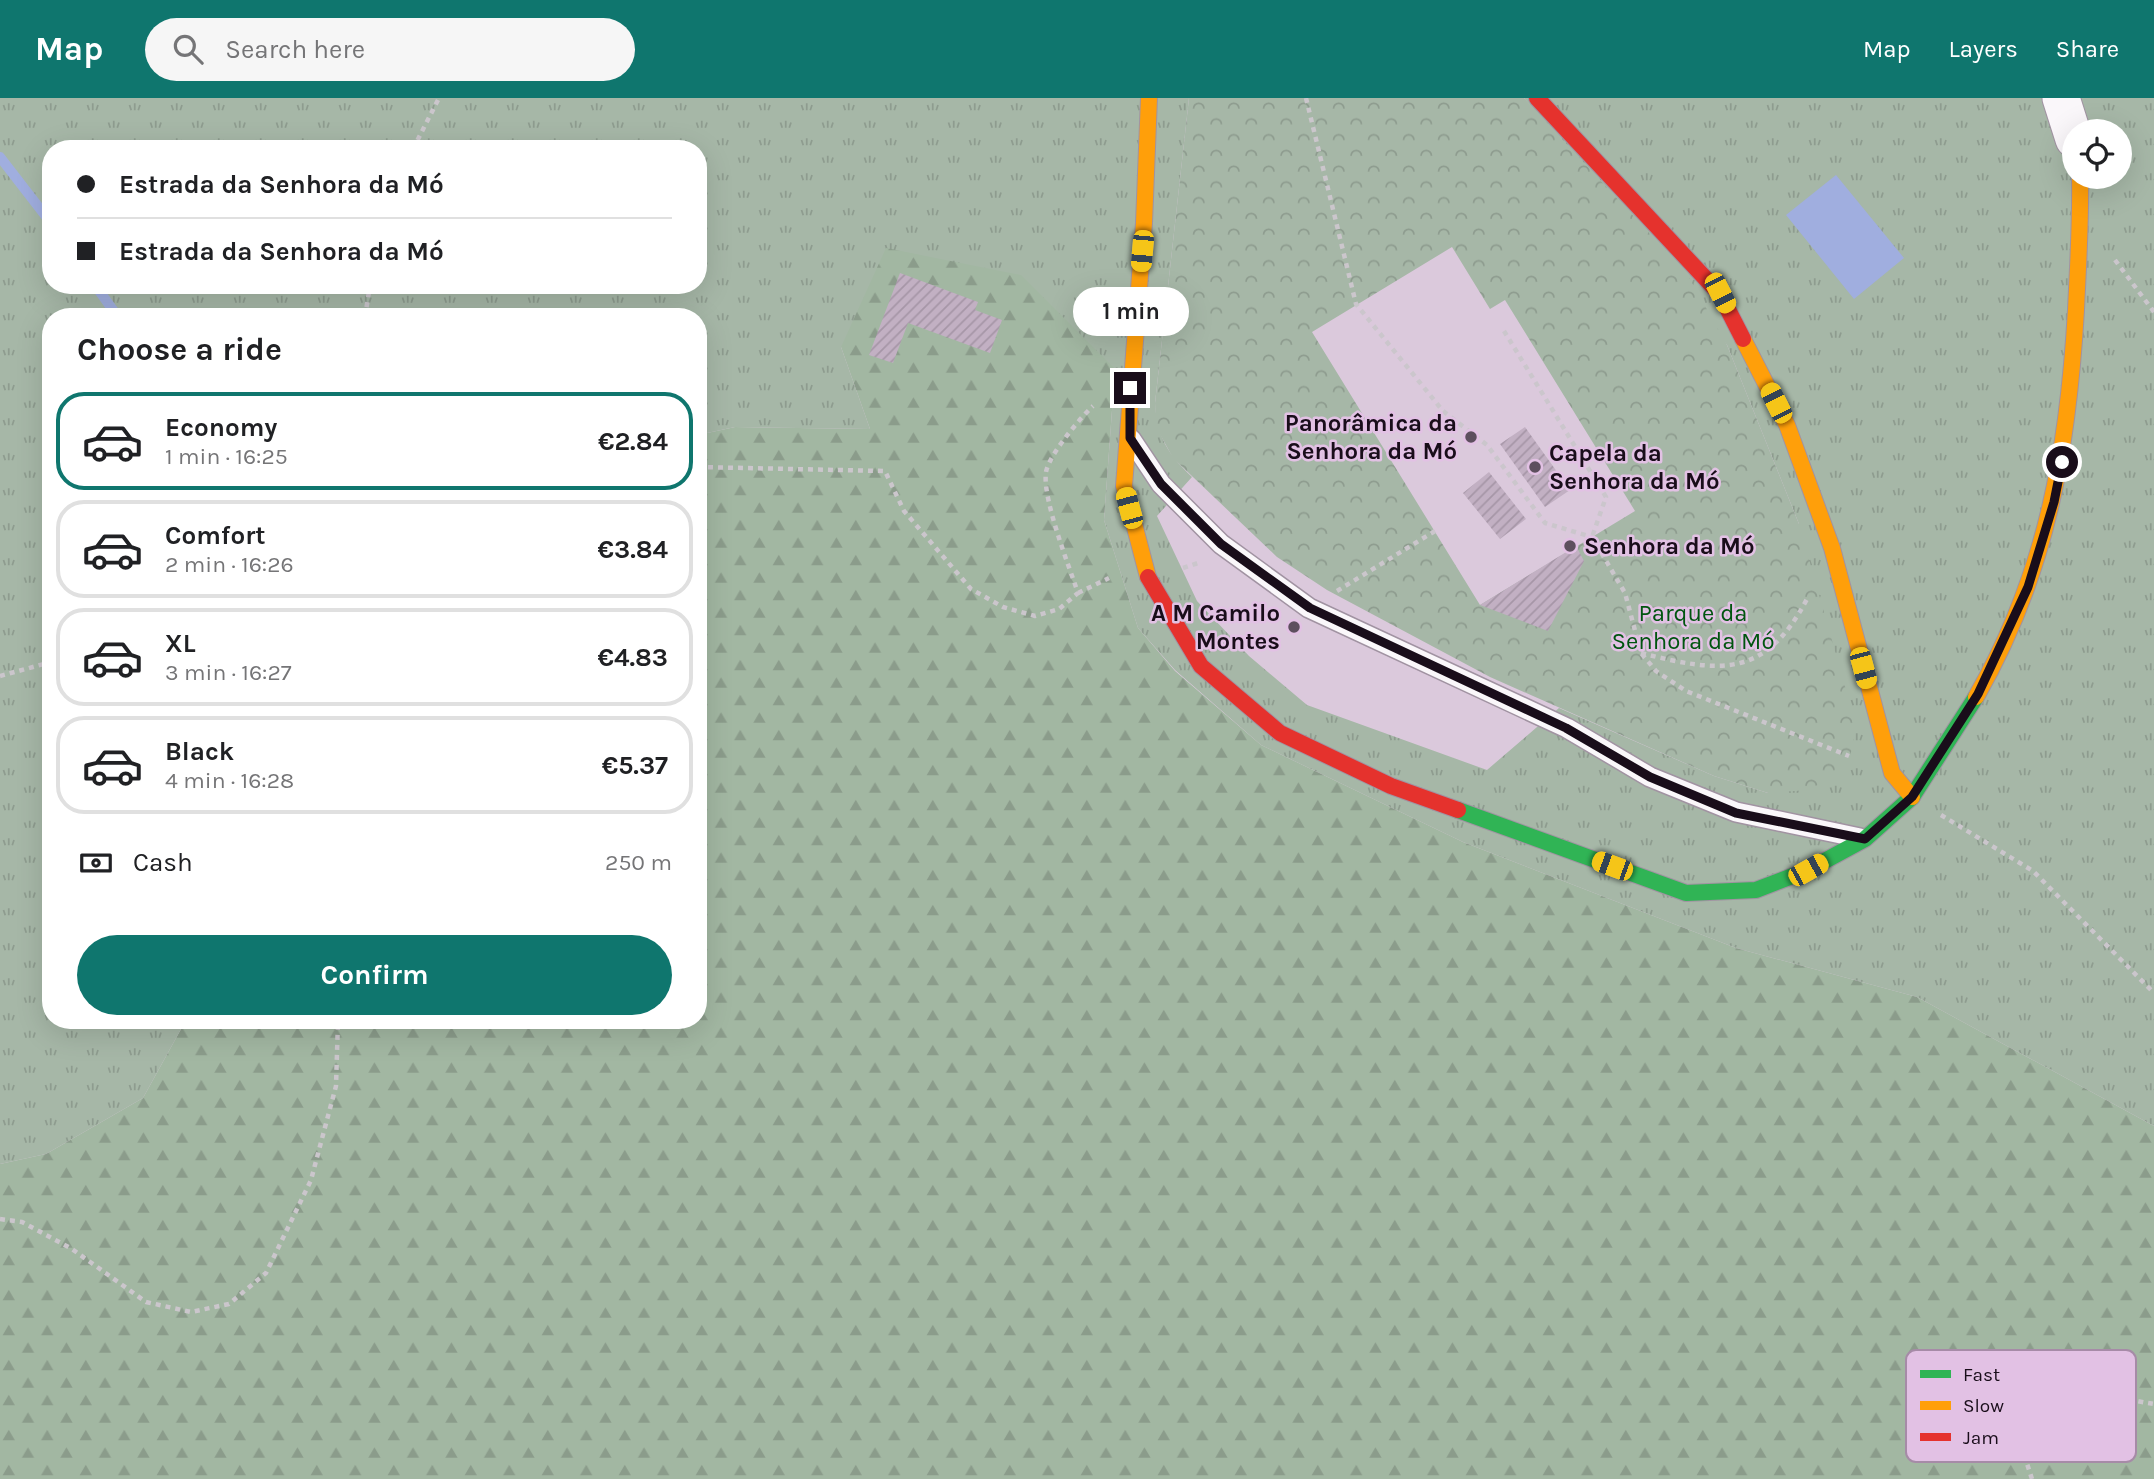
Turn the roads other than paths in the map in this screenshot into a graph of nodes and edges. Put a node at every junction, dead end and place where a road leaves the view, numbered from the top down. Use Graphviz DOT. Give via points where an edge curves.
graph roads {
  1 [pos="1149,98"];
  2 [pos="1537,98"];
  3 [pos="2061,98"];
  4 [pos="2068,119"];
  5 [pos="2080,189"];
  6 [pos="1130,438"];
  7 [pos="1912,797"];
  8 [pos="1865,839"];
  1 -- 6 [label="street"];
  2 -- 7 [label="street" via="1720,293 1787,425 1832,548 1892,773"];
  3 -- 4 [label="street"];
  5 -- 7 [label="street" via="2074,347 2054,502 2028,587 1978,694"];
  6 -- 8 [label="lane" via="1161,484 1221,544 1310,608 1566,728 1650,777 1736,813"];
  6 -- 8 [label="street" via="1124,486 1146,574 1201,666 1280,733 1391,786 1686,893 1756,890 1808,870"];
  7 -- 8 [label="street"];
}
